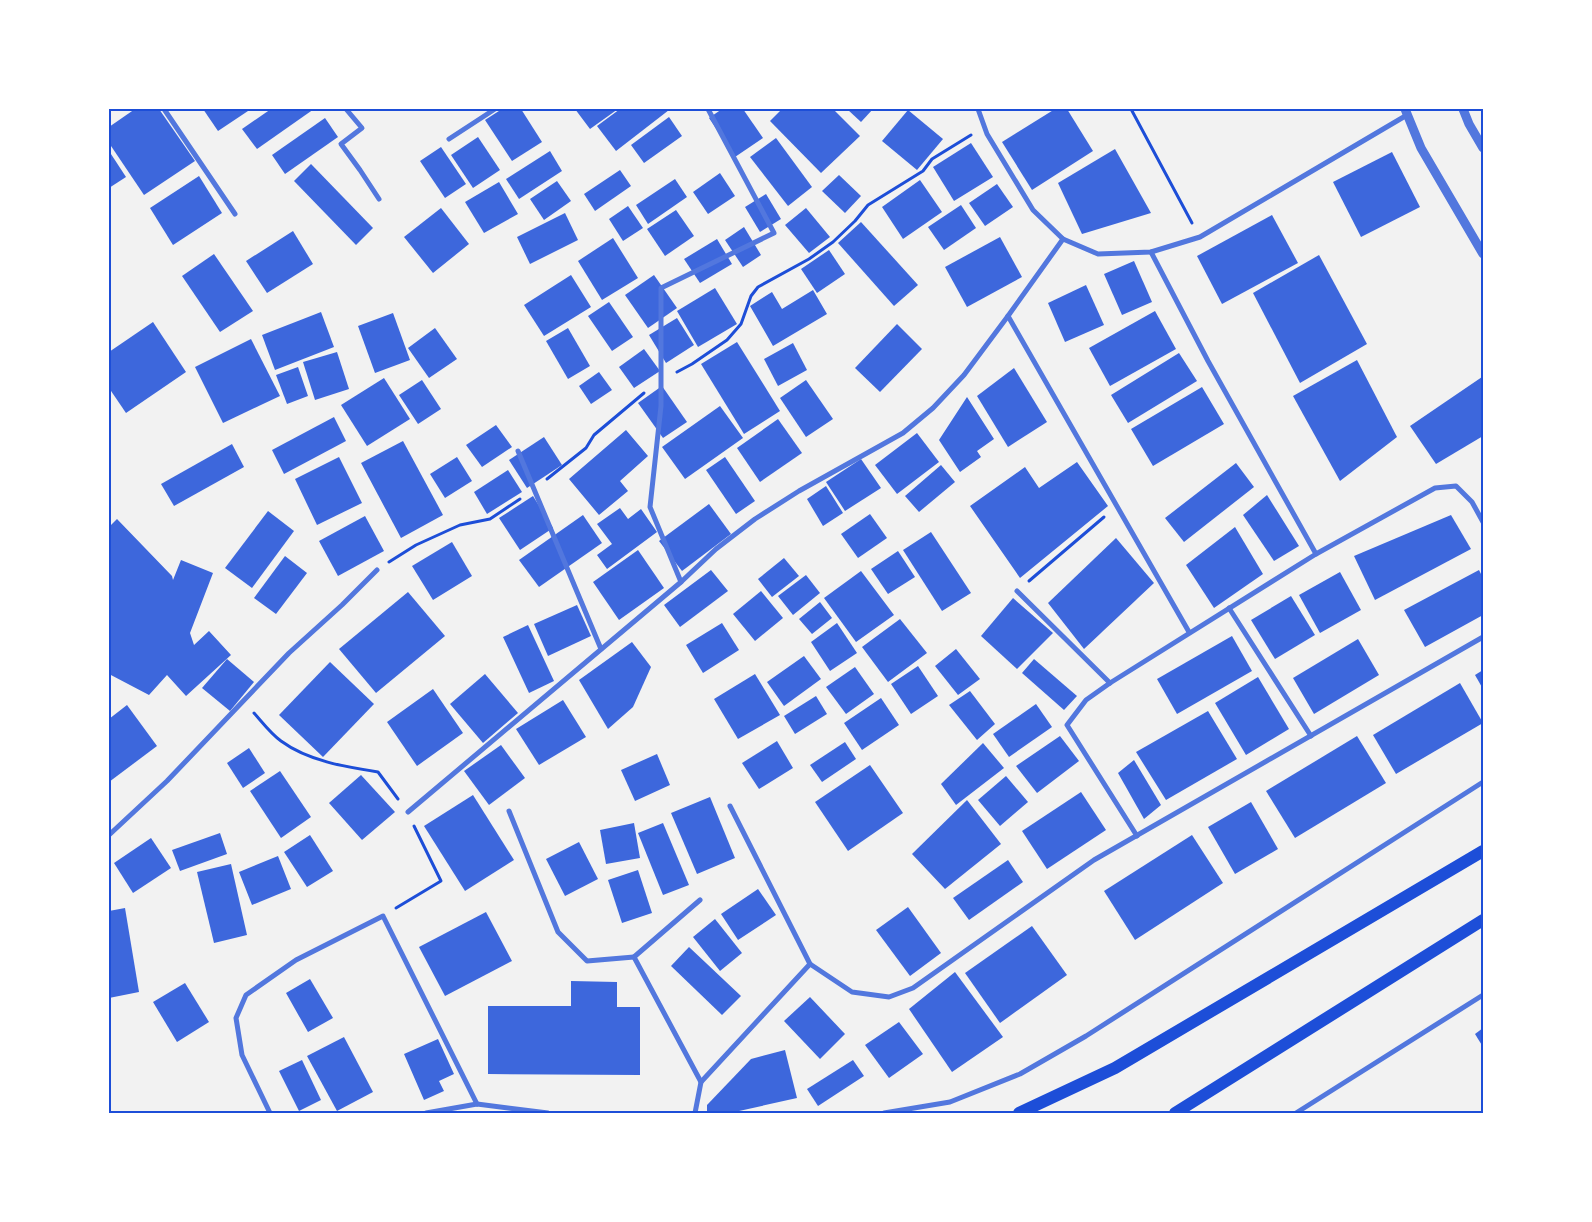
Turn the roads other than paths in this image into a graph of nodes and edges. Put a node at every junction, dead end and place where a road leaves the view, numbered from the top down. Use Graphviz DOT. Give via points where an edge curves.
graph roads {
  1 [pos="164,109"];
  2 [pos="346,109"];
  3 [pos="496,109"];
  4 [pos="708,109"];
  5 [pos="978,109"];
  6 [pos="1463,109"];
  7 [pos="1406,112"];
  8 [pos="449,139"];
  9 [pos="1483,148"];
  10 [pos="379,199"];
  11 [pos="235,214"];
  12 [pos="1063,239"];
  13 [pos="1152,252"];
  14 [pos="1483,254"];
  15 [pos="1008,316"];
  16 [pos="518,451"];
  17 [pos="1483,522"];
  18 [pos="1316,554"];
  19 [pos="377,570"];
  20 [pos="681,582"];
  21 [pos="1017,591"];
  22 [pos="1229,608"];
  23 [pos="1189,632"];
  24 [pos="1483,637"];
  25 [pos="601,649"];
  26 [pos="1110,683"];
  27 [pos="1311,736"];
  28 [pos="1483,782"];
  29 [pos="730,806"];
  30 [pos="509,811"];
  31 [pos="408,812"];
  32 [pos="109,835"];
  33 [pos="1137,836"];
  34 [pos="1483,851"];
  35 [pos="700,900"];
  36 [pos="1483,920"];
  37 [pos="634,956"];
  38 [pos="810,964"];
  39 [pos="1483,995"];
  40 [pos="701,1082"];
  41 [pos="477,1104"];
  42 [pos="270,1113"];
  43 [pos="426,1113"];
  44 [pos="548,1113"];
  45 [pos="696,1113"];
  46 [pos="884,1113"];
  47 [pos="1019,1113"];
  48 [pos="1175,1113"];
  49 [pos="1296,1113"];
  1 -- 11 [label="street"];
  2 -- 10 [label="street" via="362,128 341,144"];
  3 -- 8 [label="street"];
  4 -- 20 [label="street" via="774,233 662,288 661,406 650,507"];
  5 -- 12 [label="street" via="987,134 1033,210"];
  6 -- 9 [label="street"];
  7 -- 13 [label="street" via="1200,237"];
  7 -- 14 [label="street" via="1421,148"];
  12 -- 13 [label="street" via="1098,254"];
  12 -- 15 [label="street"];
  13 -- 18 [label="street" via="1208,362"];
  15 -- 20 [label="street" via="964,375 911,427 755,519"];
  15 -- 23 [label="street"];
  16 -- 25 [label="street"];
  17 -- 18 [label="street" via="1472,502 1456,486 1435,488"];
  18 -- 22 [label="street"];
  19 -- 32 [label="street" via="289,653 167,781"];
  20 -- 25 [label="street"];
  21 -- 26 [label="street"];
  22 -- 23 [label="street"];
  22 -- 27 [label="street"];
  23 -- 26 [label="street"];
  24 -- 27 [label="street"];
  25 -- 31 [label="street"];
  26 -- 33 [label="street" via="1086,700 1067,725"];
  27 -- 33 [label="street"];
  28 -- 46 [label="street" via="1086,1036 1020,1074 950,1102"];
  29 -- 38 [label="street"];
  30 -- 37 [label="street" via="558,932 587,961"];
  33 -- 38 [label="street" via="1094,860 913,988 889,997 852,992"];
  34 -- 47 [label="main road" via="1115,1068"];
  35 -- 37 [label="street"];
  36 -- 48 [label="main road"];
  37 -- 40 [label="street"];
  38 -- 40 [label="street"];
  39 -- 49 [label="street"];
  40 -- 45 [label="street"];
  41 -- 42 [label="street" via="383,916 296,960 246,995 236,1018 242,1054"];
  41 -- 43 [label="street"];
  41 -- 44 [label="street"];
}
